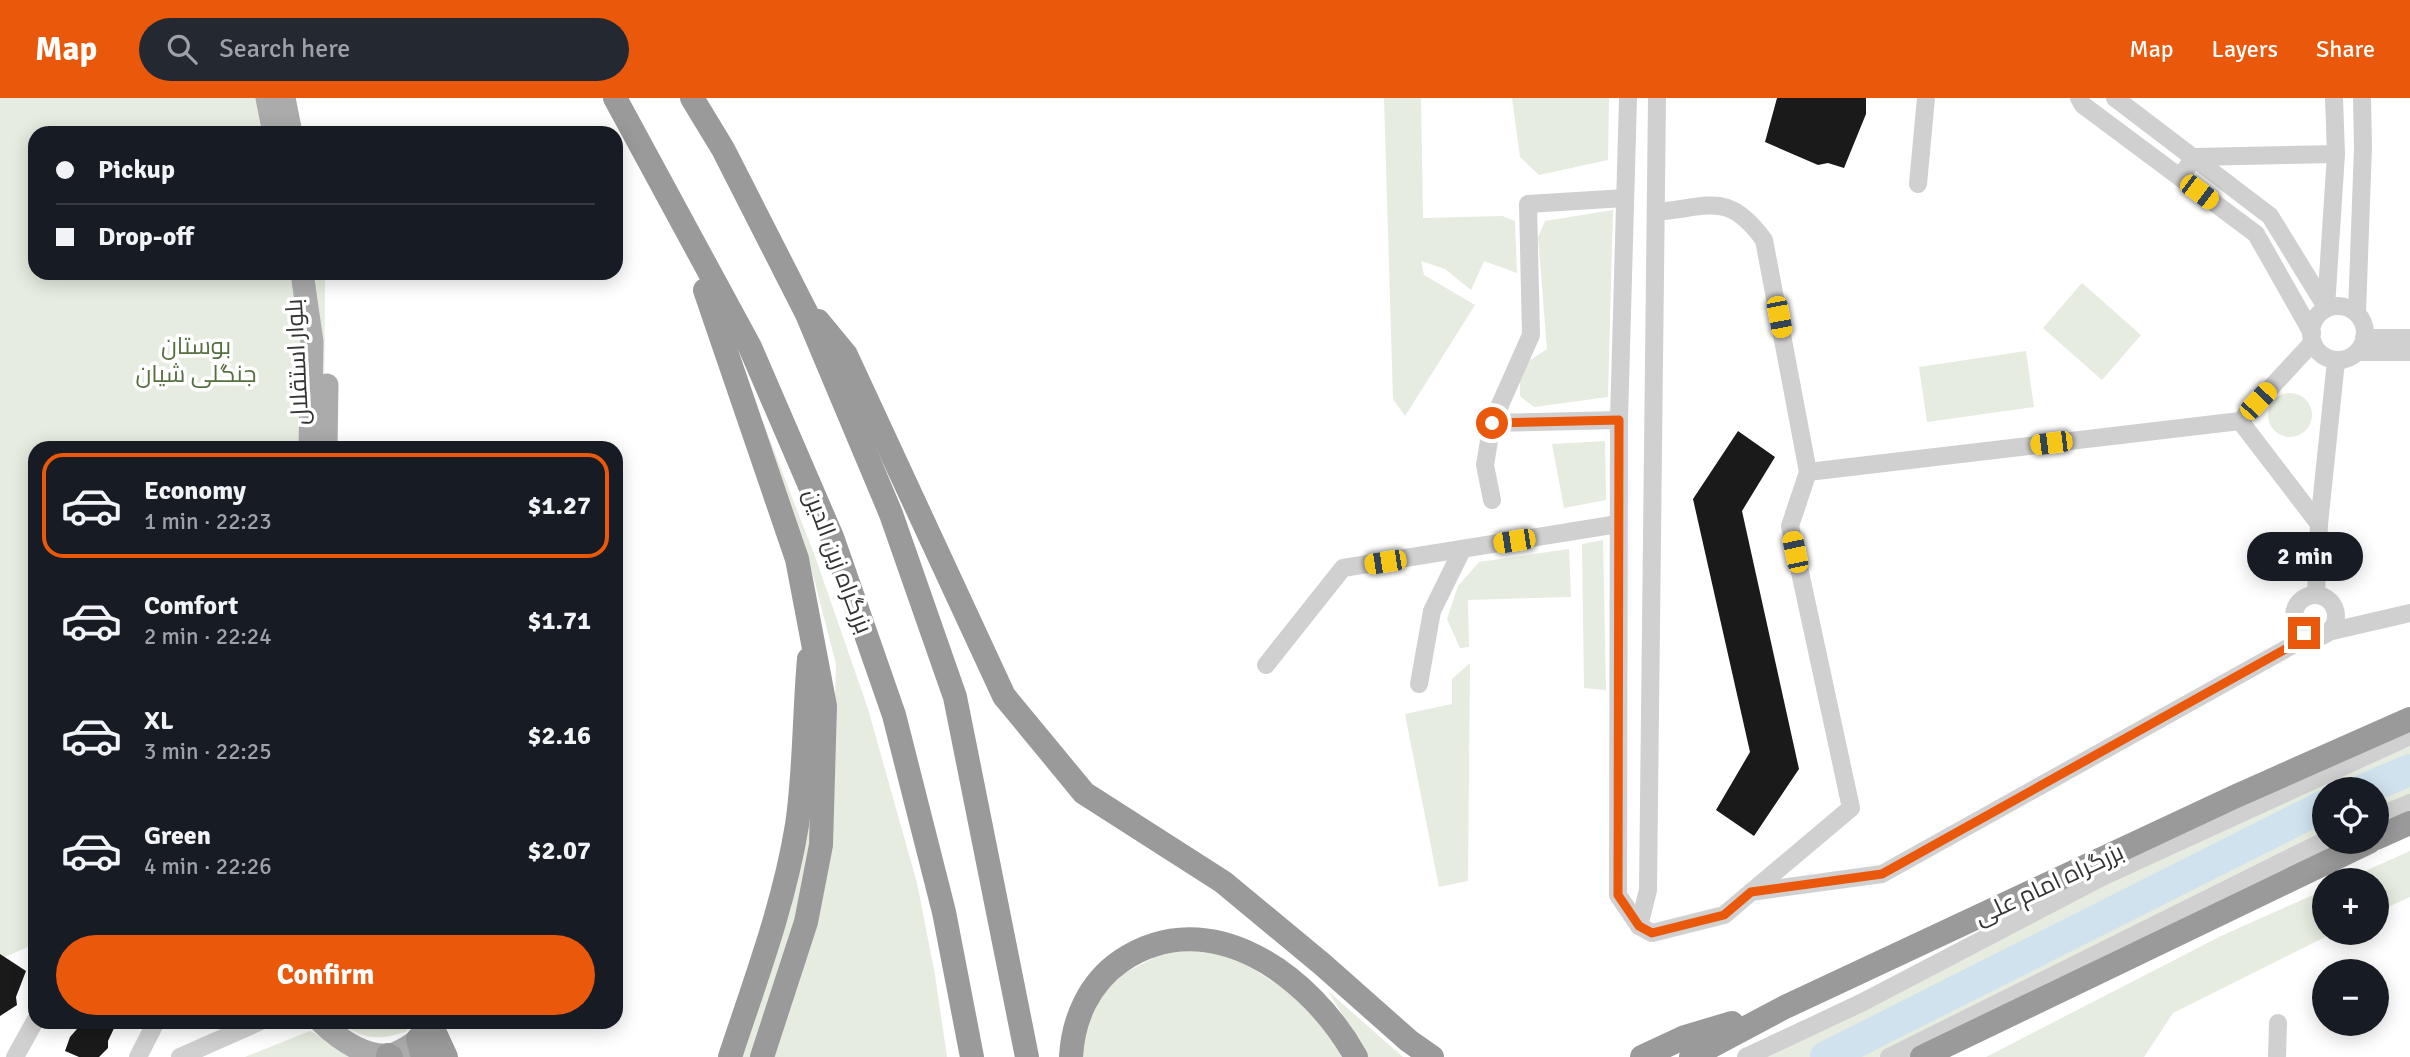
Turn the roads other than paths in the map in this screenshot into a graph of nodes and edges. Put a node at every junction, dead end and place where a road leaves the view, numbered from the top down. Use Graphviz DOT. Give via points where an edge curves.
graph roads {
  1 [pos="267,98"];
  2 [pos="284,98"];
  3 [pos="615,98"];
  4 [pos="692,98"];
  5 [pos="1628,98"];
  6 [pos="1657,98"];
  7 [pos="1926,98"];
  8 [pos="2079,98"];
  9 [pos="2115,98"];
  10 [pos="2334,98"];
  11 [pos="2362,98"];
  12 [pos="273,126"];
  13 [pos="290,126"];
  14 [pos="2336,154"];
  15 [pos="2194,157"];
  16 [pos="2180,177"];
  17 [pos="1917,184"];
  18 [pos="1625,198"];
  19 [pos="677,212"];
  20 [pos="1656,212"];
  21 [pos="303,280"];
  22 [pos="318,280"];
  23 [pos="798,297"];
  24 [pos="2326,307"];
  25 [pos="1622,312"];
  26 [pos="1655,312"];
  27 [pos="2357,313"];
  28 [pos="2312,337"];
  29 [pos="2410,338"];
  30 [pos="2361,345"];
  31 [pos="2410,352"];
  32 [pos="2336,361"];
  33 [pos="1619,420"];
  34 [pos="2240,421"];
  35 [pos="1492,423"];
  36 [pos="310,441"];
  37 [pos="326,441"];
  38 [pos="1808,472"];
  39 [pos="1492,500"];
  40 [pos="1618,524"];
  41 [pos="2319,524"];
  42 [pos="1462,550"];
  43 [pos="2316,595"];
  44 [pos="2410,613"];
  45 [pos="811,630"];
  46 [pos="2328,632"];
  47 [pos="2309,636"];
  48 [pos="1266,665"];
  49 [pos="1419,684"];
  50 [pos="2410,719"];
  51 [pos="2410,736"];
  52 [pos="2410,803"];
  53 [pos="2389,812"];
  54 [pos="2410,823"];
  55 [pos="2389,832"];
  56 [pos="2312,847"];
  57 [pos="2344,854"];
  58 [pos="1751,892"];
  59 [pos="1639,926"];
  60 [pos="1783,1009"];
  61 [pos="2278,1023"];
  62 [pos="31,1029"];
  63 [pos="152,1029"];
  64 [pos="243,1029"];
  65 [pos="328,1029"];
  66 [pos="424,1034"];
  67 [pos="390,1056"];
  68 [pos="15,1057"];
  69 [pos="138,1057"];
  70 [pos="180,1057"];
  71 [pos="446,1057"];
  72 [pos="730,1057"];
  73 [pos="762,1057"];
  74 [pos="972,1057"];
  75 [pos="1027,1057"];
  76 [pos="1071,1057"];
  77 [pos="1356,1057"];
  78 [pos="1432,1057"];
  79 [pos="1642,1057"];
  80 [pos="1691,1057"];
  81 [pos="1746,1057"];
  82 [pos="1889,1057"];
  83 [pos="1922,1057"];
  84 [pos="2277,1057"];
  1 -- 12 [label="main road"];
  2 -- 13 [label="main road"];
  3 -- 19 [label="highway, بزرگراه زین الدین"];
  4 -- 23 [label="highway"];
  5 -- 18 [label="street"];
  6 -- 20 [label="street"];
  7 -- 17 [label="street"];
  8 -- 16 [label="street"];
  9 -- 15 [label="street"];
  10 -- 14 [label="street"];
  11 -- 27 [label="street"];
  14 -- 15 [label="street"];
  14 -- 24 [label="street"];
  15 -- 16 [label="street"];
  15 -- 24 [label="street" via="2270,216"];
  16 -- 28 [label="street" via="2256,234"];
  18 -- 25 [label="street"];
  18 -- 35 [label="street" via="1528,204 1531,335"];
  19 -- 45 [label="highway" via="780,501"];
  19 -- 74 [label="highway, بزرگراه زین الدین" via="750,347 832,537 894,715 944,912"];
  20 -- 26 [label="street"];
  20 -- 38 [label="street" via="1727,205 1746,216 1764,240"];
  21 -- 36 [label="main road, بلوار استقلال" via="312,342"];
  22 -- 37 [label="main road, بلوار استقلال" via="326,352"];
  23 -- 75 [label="highway" via="891,514 955,697"];
  23 -- 78 [label="highway" via="846,355 1004,696 1084,793 1223,882"];
  24 -- 27 [label="street" via="2343,305"];
  24 -- 28 [label="street" via="2314,320"];
  25 -- 26 [label="street"];
  25 -- 33 [label="street"];
  26 -- 59 [label="street" via="1648,890"];
  27 -- 30 [label="street"];
  28 -- 32 [label="street" via="2321,355"];
  28 -- 34 [label="street"];
  29 -- 30 [label="street"];
  30 -- 31 [label="street"];
  30 -- 32 [label="street"];
  32 -- 41 [label="street"];
  33 -- 35 [label="street"];
  33 -- 40 [label="street"];
  34 -- 38 [label="street"];
  34 -- 41 [label="street"];
  35 -- 39 [label="street" via="1485,465"];
  38 -- 58 [label="street" via="1790,526 1851,808"];
  40 -- 42 [label="street"];
  40 -- 59 [label="street" via="1618,895"];
  41 -- 43 [label="street"];
  42 -- 48 [label="street" via="1343,568"];
  42 -- 49 [label="street" via="1432,611"];
  43 -- 46 [label="street" via="2334,608 2335,621"];
  43 -- 47 [label="street" via="2299,603 2294,616 2299,629"];
  44 -- 46 [label="street"];
  45 -- 72 [label="highway" via="792,851 775,920"];
  45 -- 73 [label="highway" via="825,706 821,845 806,922"];
  46 -- 47 [label="street"];
  47 -- 58 [label="street" via="1882,874"];
  50 -- 60 [label="highway, بزرگراه امام علی"];
  51 -- 81 [label="street" via="2104,876 1861,1003"];
  52 -- 53 [label="street"];
  54 -- 55 [label="highway"];
  56 -- 82 [label="street"];
  57 -- 83 [label="highway"];
  58 -- 59 [label="street" via="1724,915 1652,933"];
  60 -- 79 [label="highway" via="1685,1037"];
  60 -- 80 [label="highway, بزرگراه امام علی"];
  61 -- 84 [label="street"];
  62 -- 68 [label="street"];
  63 -- 69 [label="street"];
  64 -- 70 [label="street"];
  65 -- 67 [label="main road" via="366,1052"];
  66 -- 67 [label="main road"];
  66 -- 71 [label="highway"];
  76 -- 77 [label="highway" via="1083,1003 1096,983 1131,954 1180,938 1223,942 1248,952 1292,981 1336,1024"];
}
